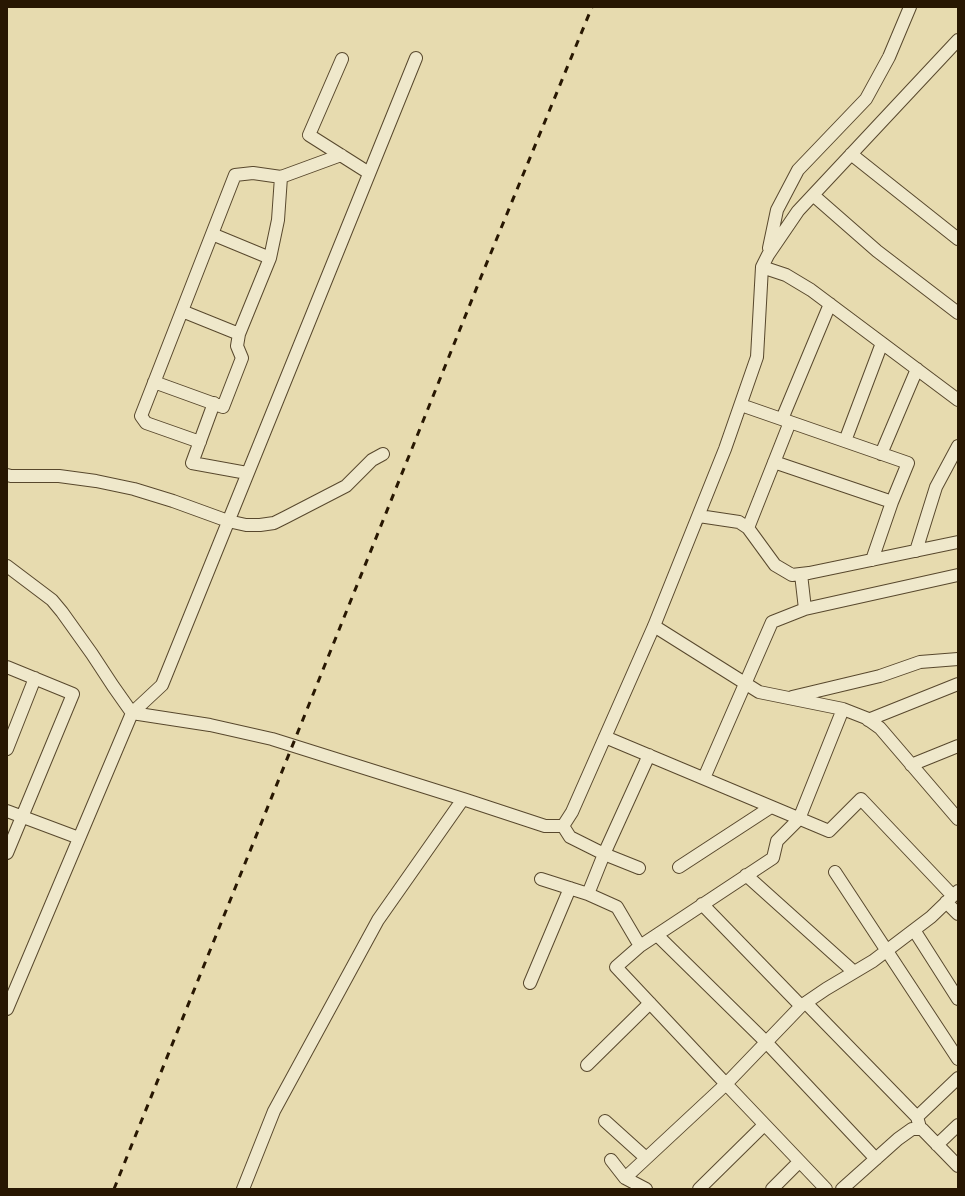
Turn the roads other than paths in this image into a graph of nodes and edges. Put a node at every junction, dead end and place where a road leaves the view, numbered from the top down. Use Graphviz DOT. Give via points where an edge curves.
graph roads {
  1 [pos="910,7"];
  2 [pos="958,40"];
  3 [pos="416,58"];
  4 [pos="342,59"];
  5 [pos="851,154"];
  6 [pos="341,155"];
  7 [pos="369,173"];
  8 [pos="281,178"];
  9 [pos="813,195"];
  10 [pos="212,234"];
  11 [pos="958,239"];
  12 [pos="768,255"];
  13 [pos="270,258"];
  14 [pos="762,267"];
  15 [pos="830,304"];
  16 [pos="182,311"];
  17 [pos="958,313"];
  18 [pos="239,334"];
  19 [pos="882,343"];
  20 [pos="917,369"];
  21 [pos="154,382"];
  22 [pos="958,400"];
  23 [pos="214,403"];
  24 [pos="741,404"];
  25 [pos="786,420"];
  26 [pos="845,441"];
  27 [pos="200,442"];
  28 [pos="958,446"];
  29 [pos="383,454"];
  30 [pos="881,454"];
  31 [pos="774,462"];
  32 [pos="247,473"];
  33 [pos="7,475"];
  34 [pos="892,502"];
  35 [pos="699,516"];
  36 [pos="228,521"];
  37 [pos="748,528"];
  38 [pos="958,542"];
  39 [pos="916,551"];
  40 [pos="872,560"];
  41 [pos="7,566"];
  42 [pos="801,574"];
  43 [pos="958,575"];
  44 [pos="805,609"];
  45 [pos="654,626"];
  46 [pos="958,659"];
  47 [pos="7,667"];
  48 [pos="35,678"];
  49 [pos="745,683"];
  50 [pos="958,684"];
  51 [pos="788,698"];
  52 [pos="843,709"];
  53 [pos="132,713"];
  54 [pos="868,720"];
  55 [pos="605,737"];
  56 [pos="958,746"];
  57 [pos="7,749"];
  58 [pos="649,755"];
  59 [pos="911,765"];
  60 [pos="704,778"];
  61 [pos="463,799"];
  62 [pos="771,807"];
  63 [pos="7,811"];
  64 [pos="22,816"];
  65 [pos="956,816"];
  66 [pos="799,819"];
  67 [pos="563,826"];
  68 [pos="79,838"];
  69 [pos="7,853"];
  70 [pos="604,854"];
  71 [pos="679,867"];
  72 [pos="639,868"];
  73 [pos="835,872"];
  74 [pos="746,875"];
  75 [pos="542,879"];
  76 [pos="570,888"];
  77 [pos="588,894"];
  78 [pos="952,897"];
  79 [pos="702,904"];
  80 [pos="958,914"];
  81 [pos="914,930"];
  82 [pos="657,935"];
  83 [pos="640,946"];
  84 [pos="887,951"];
  85 [pos="854,972"];
  86 [pos="530,984"];
  87 [pos="958,999"];
  88 [pos="650,1003"];
  89 [pos="803,1004"];
  90 [pos="7,1009"];
  91 [pos="766,1042"];
  92 [pos="958,1059"];
  93 [pos="587,1065"];
  94 [pos="958,1078"];
  95 [pos="726,1084"];
  96 [pos="917,1117"];
  97 [pos="605,1121"];
  98 [pos="764,1125"];
  99 [pos="958,1125"];
  100 [pos="922,1128"];
  101 [pos="937,1144"];
  102 [pos="646,1158"];
  103 [pos="876,1159"];
  104 [pos="611,1160"];
  105 [pos="800,1162"];
  106 [pos="958,1166"];
  107 [pos="625,1178"];
  108 [pos="243,1189"];
  109 [pos="646,1189"];
  110 [pos="699,1189"];
  111 [pos="772,1189"];
  112 [pos="826,1189"];
  113 [pos="842,1189"];
  1 -- 12 [label="street" via="889,57 866,99 798,170 777,210"];
  2 -- 5 [label="street"];
  3 -- 7 [label="street"];
  4 -- 6 [label="street" via="308,135"];
  5 -- 9 [label="street"];
  5 -- 11 [label="street"];
  6 -- 7 [label="street"];
  6 -- 8 [label="street"];
  7 -- 32 [label="street"];
  8 -- 10 [label="street" via="253,173 235,175"];
  8 -- 13 [label="street" via="278,220"];
  9 -- 12 [label="street" via="798,211"];
  9 -- 17 [label="street" via="877,251"];
  10 -- 13 [label="street"];
  10 -- 16 [label="street"];
  12 -- 14 [label="street"];
  13 -- 18 [label="street"];
  14 -- 15 [label="street" via="786,275"];
  14 -- 24 [label="street" via="757,357"];
  15 -- 19 [label="street"];
  15 -- 25 [label="street"];
  16 -- 18 [label="street"];
  16 -- 21 [label="street"];
  18 -- 23 [label="street" via="236,346 242,358 223,407"];
  19 -- 20 [label="street"];
  19 -- 26 [label="street"];
  20 -- 22 [label="street"];
  20 -- 30 [label="street"];
  21 -- 23 [label="street"];
  21 -- 27 [label="street" via="141,416 146,423"];
  23 -- 27 [label="street"];
  24 -- 25 [label="street"];
  24 -- 35 [label="street"];
  25 -- 26 [label="street"];
  25 -- 31 [label="street"];
  26 -- 30 [label="street"];
  27 -- 32 [label="street" via="192,463"];
  28 -- 39 [label="street" via="936,487"];
  29 -- 36 [label="street" via="372,460 346,486 274,523 246,525"];
  30 -- 34 [label="street" via="908,463"];
  31 -- 34 [label="street"];
  31 -- 37 [label="street"];
  32 -- 36 [label="street"];
  33 -- 36 [label="street" via="59,476 134,489"];
  34 -- 40 [label="street"];
  35 -- 37 [label="street" via="739,522"];
  35 -- 45 [label="street"];
  36 -- 53 [label="street" via="162,685"];
  37 -- 42 [label="street" via="775,565 792,575"];
  38 -- 39 [label="street"];
  39 -- 40 [label="street"];
  40 -- 42 [label="street"];
  41 -- 53 [label="street" via="52,600"];
  42 -- 44 [label="street"];
  43 -- 44 [label="street"];
  44 -- 49 [label="street" via="772,622"];
  45 -- 49 [label="street"];
  45 -- 55 [label="street"];
  46 -- 51 [label="street" via="920,662 880,676"];
  47 -- 48 [label="street"];
  48 -- 57 [label="street"];
  48 -- 64 [label="street" via="73,694"];
  49 -- 51 [label="street" via="759,692"];
  49 -- 60 [label="street"];
  50 -- 54 [label="street"];
  51 -- 52 [label="street"];
  52 -- 54 [label="street"];
  52 -- 66 [label="street"];
  53 -- 61 [label="street" via="210,725 272,739"];
  53 -- 68 [label="street"];
  54 -- 59 [label="street" via="880,728"];
  55 -- 58 [label="street"];
  55 -- 67 [label="street" via="572,812"];
  56 -- 59 [label="street"];
  58 -- 60 [label="street"];
  58 -- 70 [label="street"];
  59 -- 65 [label="street"];
  60 -- 62 [label="street"];
  61 -- 67 [label="street" via="545,826"];
  61 -- 108 [label="street" via="378,920 274,1111"];
  62 -- 66 [label="street"];
  62 -- 71 [label="street"];
  63 -- 64 [label="street"];
  64 -- 68 [label="street"];
  64 -- 69 [label="street"];
  66 -- 74 [label="street" via="777,841 773,858"];
  66 -- 78 [label="street" via="829,830 861,799"];
  67 -- 70 [label="street" via="570,837"];
  68 -- 90 [label="street"];
  70 -- 72 [label="street"];
  70 -- 77 [label="street"];
  73 -- 84 [label="street"];
  74 -- 79 [label="street"];
  74 -- 85 [label="street"];
  75 -- 76 [label="street"];
  76 -- 77 [label="street"];
  76 -- 86 [label="street"];
  77 -- 83 [label="street" via="616,907"];
  78 -- 80 [label="street"];
  78 -- 81 [label="street"];
  79 -- 82 [label="street"];
  79 -- 89 [label="street"];
  81 -- 84 [label="street"];
  81 -- 87 [label="street"];
  82 -- 83 [label="street"];
  82 -- 91 [label="street"];
  83 -- 88 [label="street" via="616,967"];
  84 -- 85 [label="street"];
  84 -- 92 [label="street"];
  85 -- 89 [label="street"];
  88 -- 93 [label="street"];
  88 -- 95 [label="street"];
  89 -- 91 [label="street"];
  89 -- 96 [label="street"];
  91 -- 95 [label="street"];
  91 -- 103 [label="street"];
  94 -- 96 [label="street"];
  95 -- 98 [label="street"];
  95 -- 102 [label="street"];
  96 -- 100 [label="street"];
  97 -- 102 [label="street"];
  98 -- 105 [label="street"];
  98 -- 110 [label="street"];
  99 -- 101 [label="street"];
  100 -- 101 [label="street"];
  100 -- 103 [label="street" via="912,1129"];
  101 -- 106 [label="street"];
  102 -- 107 [label="street"];
  103 -- 113 [label="street"];
  104 -- 107 [label="street"];
  105 -- 111 [label="street"];
  105 -- 112 [label="street"];
  107 -- 109 [label="street"];
}
